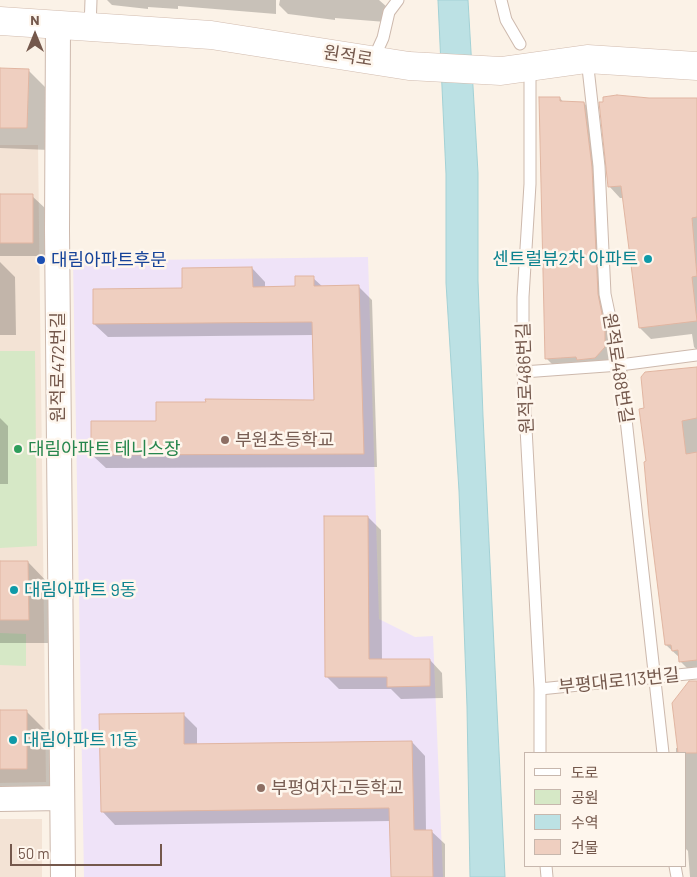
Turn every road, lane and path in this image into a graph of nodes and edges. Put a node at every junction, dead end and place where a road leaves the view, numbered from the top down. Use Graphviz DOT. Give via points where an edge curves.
graph roads {
  1 [pos="92,0"];
  2 [pos="398,0"];
  3 [pos="501,0"];
  4 [pos="0,22"];
  5 [pos="58,26"];
  6 [pos="90,28"];
  7 [pos="525,55"];
  8 [pos="588,59"];
  9 [pos="374,60"];
  10 [pos="697,66"];
  11 [pos="697,355"];
  12 [pos="620,365"];
  13 [pos="523,372"];
  14 [pos="697,673"];
  15 [pos="655,678"];
  16 [pos="540,689"];
  17 [pos="540,752"];
  18 [pos="663,752"];
  19 [pos="61,798"];
  20 [pos="0,799"];
  21 [pos="62,877"];
  1 -- 6 [label="lane"];
  2 -- 9 [label="lane" via="390,12"];
  3 -- 7 [label="lane" via="506,20"];
  4 -- 5 [label="main road, 원적로"];
  5 -- 6 [label="main road, 원적로"];
  5 -- 19 [label="street, 원적로472번길"];
  6 -- 9 [label="main road, 원적로" via="212,35"];
  7 -- 8 [label="main road, 원적로"];
  7 -- 9 [label="main road, 원적로" via="501,71 409,66"];
  7 -- 13 [label="lane, 원적로486번길" via="530,184 523,297"];
  8 -- 10 [label="main road, 원적로"];
  8 -- 12 [label="lane, 원적로488번길" via="599,166 605,294"];
  11 -- 12 [label="lane"];
  12 -- 13 [label="lane"];
  12 -- 15 [label="lane, 원적로488번길"];
  13 -- 16 [label="lane, 원적로486번길"];
  14 -- 15 [label="lane, 부평대로113번길"];
  15 -- 16 [label="lane, 부평대로113번길"];
  15 -- 18 [label="lane, 원적로488번길"];
  16 -- 17 [label="lane, 원적로486번길"];
  19 -- 20 [label="street"];
  19 -- 21 [label="street, 원적로472번길"];
}
